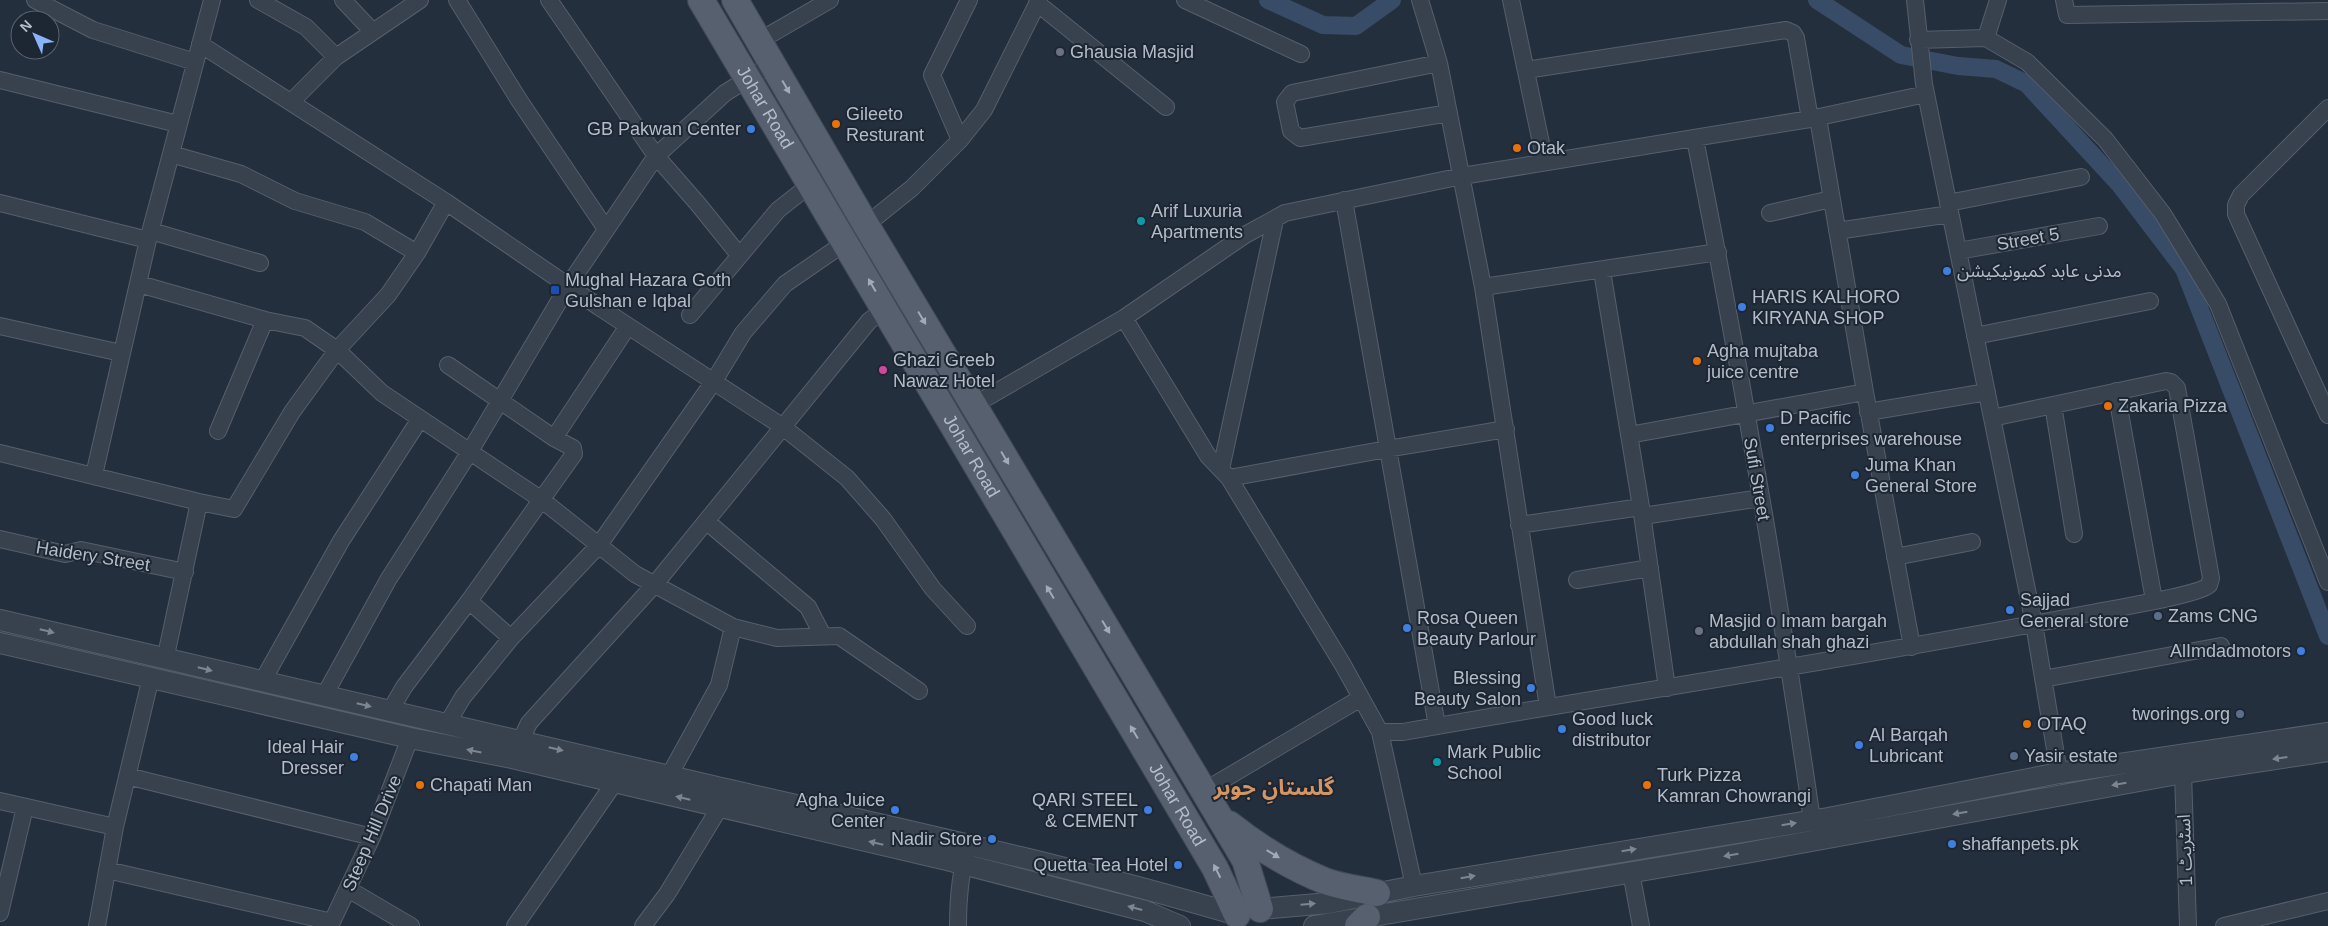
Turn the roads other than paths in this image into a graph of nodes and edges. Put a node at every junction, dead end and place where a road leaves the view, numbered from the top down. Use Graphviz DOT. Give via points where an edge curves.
graph roads {
  1 [pos="35,0"];
  2 [pos="212,0"];
  3 [pos="258,0"];
  4 [pos="343,0"];
  5 [pos="420,0"];
  6 [pos="457,0"];
  7 [pos="549,0"];
  8 [pos="701,0"];
  9 [pos="735,0"];
  10 [pos="830,0"];
  11 [pos="969,0"];
  12 [pos="1185,0"];
  13 [pos="1420,0"];
  14 [pos="1511,0"];
  15 [pos="1915,0"];
  16 [pos="1998,0"];
  17 [pos="2064,0"];
  18 [pos="1038,1"];
  19 [pos="2215,6"];
  20 [pos="2133,7"];
  21 [pos="2328,11"];
  22 [pos="373,32"];
  23 [pos="1986,38"];
  24 [pos="759,41"];
  25 [pos="200,44"];
  26 [pos="1918,44"];
  27 [pos="1301,54"];
  28 [pos="336,58"];
  29 [pos="195,62"];
  30 [pos="1439,63"];
  31 [pos="772,64"];
  32 [pos="1526,70"];
  33 [pos="749,79"];
  34 [pos="0,80"];
  35 [pos="1925,89"];
  36 [pos="291,102"];
  37 [pos="1166,107"];
  38 [pos="2328,108"];
  39 [pos="1449,113"];
  40 [pos="1814,118"];
  41 [pos="178,124"];
  42 [pos="1696,139"];
  43 [pos="960,140"];
  44 [pos="171,154"];
  45 [pos="656,156"];
  46 [pos="1545,162"];
  47 [pos="1462,176"];
  48 [pos="2081,177"];
  49 [pos="811,184"];
  50 [pos="1832,199"];
  51 [pos="1344,200"];
  52 [pos="446,202"];
  53 [pos="0,203"];
  54 [pos="1949,209"];
  55 [pos="1770,212"];
  56 [pos="1275,220"];
  57 [pos="866,225"];
  58 [pos="2099,226"];
  59 [pos="606,229"];
  60 [pos="1837,231"];
  61 [pos="150,235"];
  62 [pos="846,242"];
  63 [pos="1958,251"];
  64 [pos="1718,252"];
  65 [pos="417,253"];
  66 [pos="739,255"];
  67 [pos="260,263"];
  68 [pos="1602,271"];
  69 [pos="139,284"];
  70 [pos="568,286"];
  71 [pos="1483,287"];
  72 [pos="2150,301"];
  73 [pos="885,309"];
  74 [pos="690,315"];
  75 [pos="1124,318"];
  76 [pos="265,320"];
  77 [pos="0,326"];
  78 [pos="628,326"];
  79 [pos="1975,336"];
  80 [pos="337,350"];
  81 [pos="121,353"];
  82 [pos="448,366"];
  83 [pos="714,381"];
  84 [pos="2116,391"];
  85 [pos="1865,392"];
  86 [pos="1987,392"];
  87 [pos="500,400"];
  88 [pos="974,405"];
  89 [pos="2053,405"];
  90 [pos="1868,412"];
  91 [pos="1746,414"];
  92 [pos="2328,415"];
  93 [pos="1992,418"];
  94 [pos="420,419"];
  95 [pos="783,427"];
  96 [pos="1506,429"];
  97 [pos="218,431"];
  98 [pos="1629,434"];
  99 [pos="554,438"];
  100 [pos="1387,448"];
  101 [pos="0,453"];
  102 [pos="469,453"];
  103 [pos="1225,474"];
  104 [pos="94,475"];
  105 [pos="1761,498"];
  106 [pos="542,500"];
  107 [pos="199,502"];
  108 [pos="1642,512"];
  109 [pos="706,521"];
  110 [pos="1519,525"];
  111 [pos="2074,534"];
  112 [pos="0,539"];
  113 [pos="1972,542"];
  114 [pos="599,545"];
  115 [pos="1895,557"];
  116 [pos="1650,568"];
  117 [pos="185,572"];
  118 [pos="1577,580"];
  119 [pos="2328,582"];
  120 [pos="655,584"];
  121 [pos="2154,600"];
  122 [pos="469,601"];
  123 [pos="0,620"];
  124 [pos="2034,624"];
  125 [pos="967,626"];
  126 [pos="733,627"];
  127 [pos="823,636"];
  128 [pos="511,638"];
  129 [pos="0,643"];
  130 [pos="2221,646"];
  131 [pos="1912,647"];
  132 [pos="166,660"];
  133 [pos="1790,668"];
  134 [pos="151,677"];
  135 [pos="2043,679"];
  136 [pos="262,682"];
  137 [pos="1667,688"];
  138 [pos="919,691"];
  139 [pos="324,696"];
  140 [pos="1361,698"];
  141 [pos="1548,707"];
  142 [pos="390,711"];
  143 [pos="447,724"];
  144 [pos="1437,726"];
  145 [pos="1380,732"];
  146 [pos="2328,733"];
  147 [pos="410,738"];
  148 [pos="516,749"];
  149 [pos="2328,751"];
  150 [pos="2081,770"];
  151 [pos="2059,773"];
  152 [pos="2183,773"];
  153 [pos="127,776"];
  154 [pos="670,776"];
  155 [pos="614,782"];
  156 [pos="2086,790"];
  157 [pos="1204,791"];
  158 [pos="0,802"];
  159 [pos="25,807"];
  160 [pos="720,807"];
  161 [pos="1219,816"];
  162 [pos="1812,820"];
  163 [pos="115,827"];
  164 [pos="372,837"];
  165 [pos="968,844"];
  166 [pos="962,864"];
  167 [pos="107,870"];
  168 [pos="1631,872"];
  169 [pos="1414,886"];
  170 [pos="348,889"];
  171 [pos="1377,893"];
  172 [pos="2328,902"];
  173 [pos="0,913"];
  174 [pos="1250,919"];
  175 [pos="1362,922"];
  176 [pos="331,924"];
  177 [pos="97,926"];
  178 [pos="411,926"];
  179 [pos="515,926"];
  180 [pos="643,926"];
  181 [pos="958,926"];
  182 [pos="1180,926"];
  183 [pos="1314,926"];
  184 [pos="1641,926"];
  185 [pos="2188,926"];
  186 [pos="2224,926"];
  1 -- 29 [label="street" via="93,30"];
  2 -- 25 [label="street"];
  3 -- 28 [label="street" via="306,27"];
  4 -- 22 [label="street"];
  5 -- 22 [label="street"];
  6 -- 59 [label="street" via="519,100"];
  7 -- 45 [label="street"];
  8 -- 33 [label="main road, Johar Road"];
  9 -- 24 [label="main road, Johar Road"];
  10 -- 24 [label="street"];
  11 -- 43 [label="street" via="932,74"];
  12 -- 27 [label="street"];
  13 -- 30 [label="street"];
  14 -- 32 [label="street"];
  15 -- 26 [label="street"];
  16 -- 23 [label="street"];
  17 -- 20 [label="street" via="2067,15"];
  18 -- 37 [label="street"];
  18 -- 43 [label="street" via="984,110"];
  19 -- 20 [label="street"];
  19 -- 21 [label="street"];
  22 -- 28 [label="street"];
  23 -- 26 [label="street"];
  23 -- 119 [label="street" via="2027,62 2105,139 2163,214 2218,304"];
  24 -- 31 [label="main road, Johar Road"];
  25 -- 29 [label="street"];
  25 -- 36 [label="street"];
  26 -- 35 [label="street"];
  28 -- 36 [label="street"];
  29 -- 41 [label="street"];
  30 -- 39 [label="street"];
  30 -- 39 [label="street" via="1292,93 1285,102 1291,131 1300,138"];
  31 -- 33 [label="street"];
  31 -- 57 [label="main road, Johar Road, one-way"];
  32 -- 40 [label="street" via="1786,30 1796,38"];
  32 -- 46 [label="street"];
  33 -- 45 [label="street" via="725,93"];
  33 -- 49 [label="main road, Johar Road"];
  34 -- 41 [label="street"];
  35 -- 40 [label="street"];
  35 -- 54 [label="street"];
  36 -- 52 [label="street"];
  38 -- 92 [label="street" via="2241,195 2236,205 2236,214"];
  39 -- 47 [label="street"];
  40 -- 42 [label="street"];
  40 -- 50 [label="street"];
  41 -- 44 [label="street"];
  42 -- 46 [label="street"];
  42 -- 64 [label="street, Sufi Street"];
  43 -- 57 [label="street" via="912,188"];
  44 -- 61 [label="street"];
  44 -- 65 [label="street" via="241,174 295,201 364,222"];
  45 -- 59 [label="street"];
  45 -- 66 [label="street"];
  46 -- 47 [label="street"];
  47 -- 51 [label="street"];
  47 -- 71 [label="street"];
  48 -- 54 [label="street"];
  49 -- 62 [label="main road, Johar Road"];
  49 -- 66 [label="street" via="778,210"];
  50 -- 55 [label="street"];
  50 -- 60 [label="street"];
  51 -- 56 [label="street" via="1284,214"];
  51 -- 100 [label="street"];
  52 -- 65 [label="street"];
  52 -- 70 [label="street"];
  53 -- 61 [label="street"];
  54 -- 60 [label="street"];
  54 -- 63 [label="street"];
  56 -- 75 [label="street" via="1245,235"];
  56 -- 103 [label="street"];
  57 -- 88 [label="main road, Johar Road, one-way"];
  58 -- 63 [label="street, Street 5"];
  59 -- 70 [label="street"];
  60 -- 85 [label="street"];
  61 -- 67 [label="street"];
  61 -- 69 [label="street"];
  73 -- 62 [label="main road, Johar Road, one-way"];
  62 -- 83 [label="street" via="786,284 743,333"];
  63 -- 79 [label="street"];
  64 -- 68 [label="street"];
  64 -- 91 [label="street, Sufi Street"];
  65 -- 80 [label="street" via="388,295"];
  66 -- 74 [label="street"];
  68 -- 71 [label="street"];
  68 -- 98 [label="street"];
  69 -- 76 [label="street"];
  69 -- 81 [label="street"];
  70 -- 78 [label="street"];
  70 -- 87 [label="street"];
  71 -- 96 [label="street"];
  72 -- 79 [label="street"];
  73 -- 95 [label="street" via="869,321"];
  174 -- 73 [label="main road, Johar Road, one-way" via="1215,868"];
  75 -- 88 [label="street"];
  75 -- 103 [label="street" via="1208,456"];
  76 -- 80 [label="street" via="305,328"];
  76 -- 97 [label="street"];
  77 -- 81 [label="street"];
  78 -- 83 [label="street"];
  78 -- 99 [label="street"];
  79 -- 86 [label="street"];
  80 -- 94 [label="street" via="382,393"];
  80 -- 107 [label="street" via="292,412 234,509"];
  81 -- 104 [label="street"];
  82 -- 87 [label="street"];
  83 -- 95 [label="street"];
  83 -- 114 [label="street"];
  84 -- 89 [label="street"];
  84 -- 121 [label="street"];
  84 -- 121 [label="street" via="2166,381 2178,388 2211,578 2206,589"];
  85 -- 90 [label="street"];
  85 -- 91 [label="street"];
  86 -- 90 [label="street"];
  86 -- 93 [label="street"];
  87 -- 99 [label="street"];
  87 -- 102 [label="street"];
  88 -- 157 [label="main road, Johar Road, one-way"];
  89 -- 93 [label="street"];
  89 -- 111 [label="street"];
  90 -- 115 [label="street"];
  91 -- 98 [label="street"];
  91 -- 105 [label="street, Sufi Street"];
  93 -- 124 [label="street"];
  94 -- 102 [label="street"];
  94 -- 136 [label="street" via="341,541"];
  95 -- 109 [label="street"];
  95 -- 125 [label="street" via="847,478 883,519 933,589"];
  96 -- 100 [label="street"];
  96 -- 110 [label="street"];
  98 -- 108 [label="street"];
  99 -- 106 [label="street" via="573,448 574,454"];
  100 -- 103 [label="street"];
  100 -- 144 [label="street"];
  101 -- 104 [label="street"];
  102 -- 106 [label="street"];
  102 -- 139 [label="street" via="388,580"];
  103 -- 140 [label="street"];
  104 -- 107 [label="street"];
  105 -- 108 [label="street"];
  105 -- 133 [label="street, Sufi Street"];
  106 -- 114 [label="street"];
  106 -- 122 [label="street"];
  107 -- 117 [label="street"];
  108 -- 110 [label="street"];
  108 -- 116 [label="street"];
  109 -- 120 [label="street"];
  109 -- 127 [label="street" via="808,607"];
  110 -- 141 [label="street"];
  112 -- 117 [label="street, Haidery Street" via="65,554 81,550"];
  113 -- 115 [label="street"];
  114 -- 120 [label="street" via="635,574"];
  114 -- 128 [label="street"];
  115 -- 131 [label="street"];
  116 -- 118 [label="street"];
  116 -- 137 [label="street"];
  117 -- 132 [label="street"];
  120 -- 126 [label="street"];
  120 -- 148 [label="street" via="529,723"];
  121 -- 124 [label="street"];
  122 -- 128 [label="street"];
  122 -- 142 [label="street" via="404,687"];
  123 -- 132 [label="street, one-way"];
  124 -- 131 [label="street"];
  124 -- 135 [label="street"];
  126 -- 127 [label="street" via="777,638"];
  126 -- 154 [label="street" via="719,685"];
  127 -- 138 [label="street" via="838,636"];
  128 -- 143 [label="street" via="463,696"];
  129 -- 134 [label="street"];
  130 -- 135 [label="street"];
  131 -- 133 [label="street"];
  132 -- 136 [label="street, one-way"];
  133 -- 137 [label="street"];
  133 -- 162 [label="street, Sufi Street"];
  134 -- 147 [label="street"];
  134 -- 153 [label="street"];
  135 -- 151 [label="street"];
  136 -- 139 [label="street"];
  137 -- 141 [label="street"];
  139 -- 142 [label="street, one-way"];
  140 -- 145 [label="street"];
  140 -- 157 [label="street"];
  141 -- 144 [label="street"];
  142 -- 143 [label="street"];
  143 -- 148 [label="street"];
  144 -- 145 [label="street"];
  145 -- 169 [label="street"];
  146 -- 150 [label="street"];
  148 -- 147 [label="street, one-way"];
  147 -- 164 [label="street, Steep Hill Drive"];
  148 -- 154 [label="street, one-way"];
  148 -- 155 [label="street"];
  149 -- 152 [label="street, one-way"];
  150 -- 151 [label="street"];
  150 -- 156 [label="street"];
  151 -- 162 [label="street"];
  152 -- 156 [label="street, one-way"];
  152 -- 185 [label="street, اسٹریٹ 1"];
  153 -- 163 [label="street"];
  153 -- 164 [label="street"];
  154 -- 165 [label="street"];
  160 -- 155 [label="street, one-way"];
  155 -- 179 [label="street"];
  156 -- 168 [label="street, one-way"];
  157 -- 161 [label="main road, Johar Road"];
  158 -- 159 [label="street"];
  159 -- 163 [label="street"];
  159 -- 173 [label="street"];
  166 -- 160 [label="street, one-way"];
  160 -- 180 [label="street" via="667,894"];
  161 -- 171 [label="main road, one-way" via="1291,865 1327,882"];
  161 -- 174 [label="main road, Johar Road" via="1245,860"];
  169 -- 162 [label="street, one-way"];
  163 -- 167 [label="street"];
  164 -- 170 [label="street, Steep Hill Drive"];
  165 -- 166 [label="street"];
  165 -- 174 [label="street"];
  166 -- 181 [label="street"];
  182 -- 166 [label="street, one-way" via="1145,911"];
  167 -- 176 [label="street"];
  167 -- 177 [label="street"];
  168 -- 175 [label="street"];
  168 -- 184 [label="street"];
  169 -- 171 [label="street"];
  170 -- 176 [label="street, Steep Hill Drive"];
  170 -- 178 [label="street"];
  174 -- 171 [label="street, one-way"];
  172 -- 186 [label="street"];
  175 -- 183 [label="street"];
}
